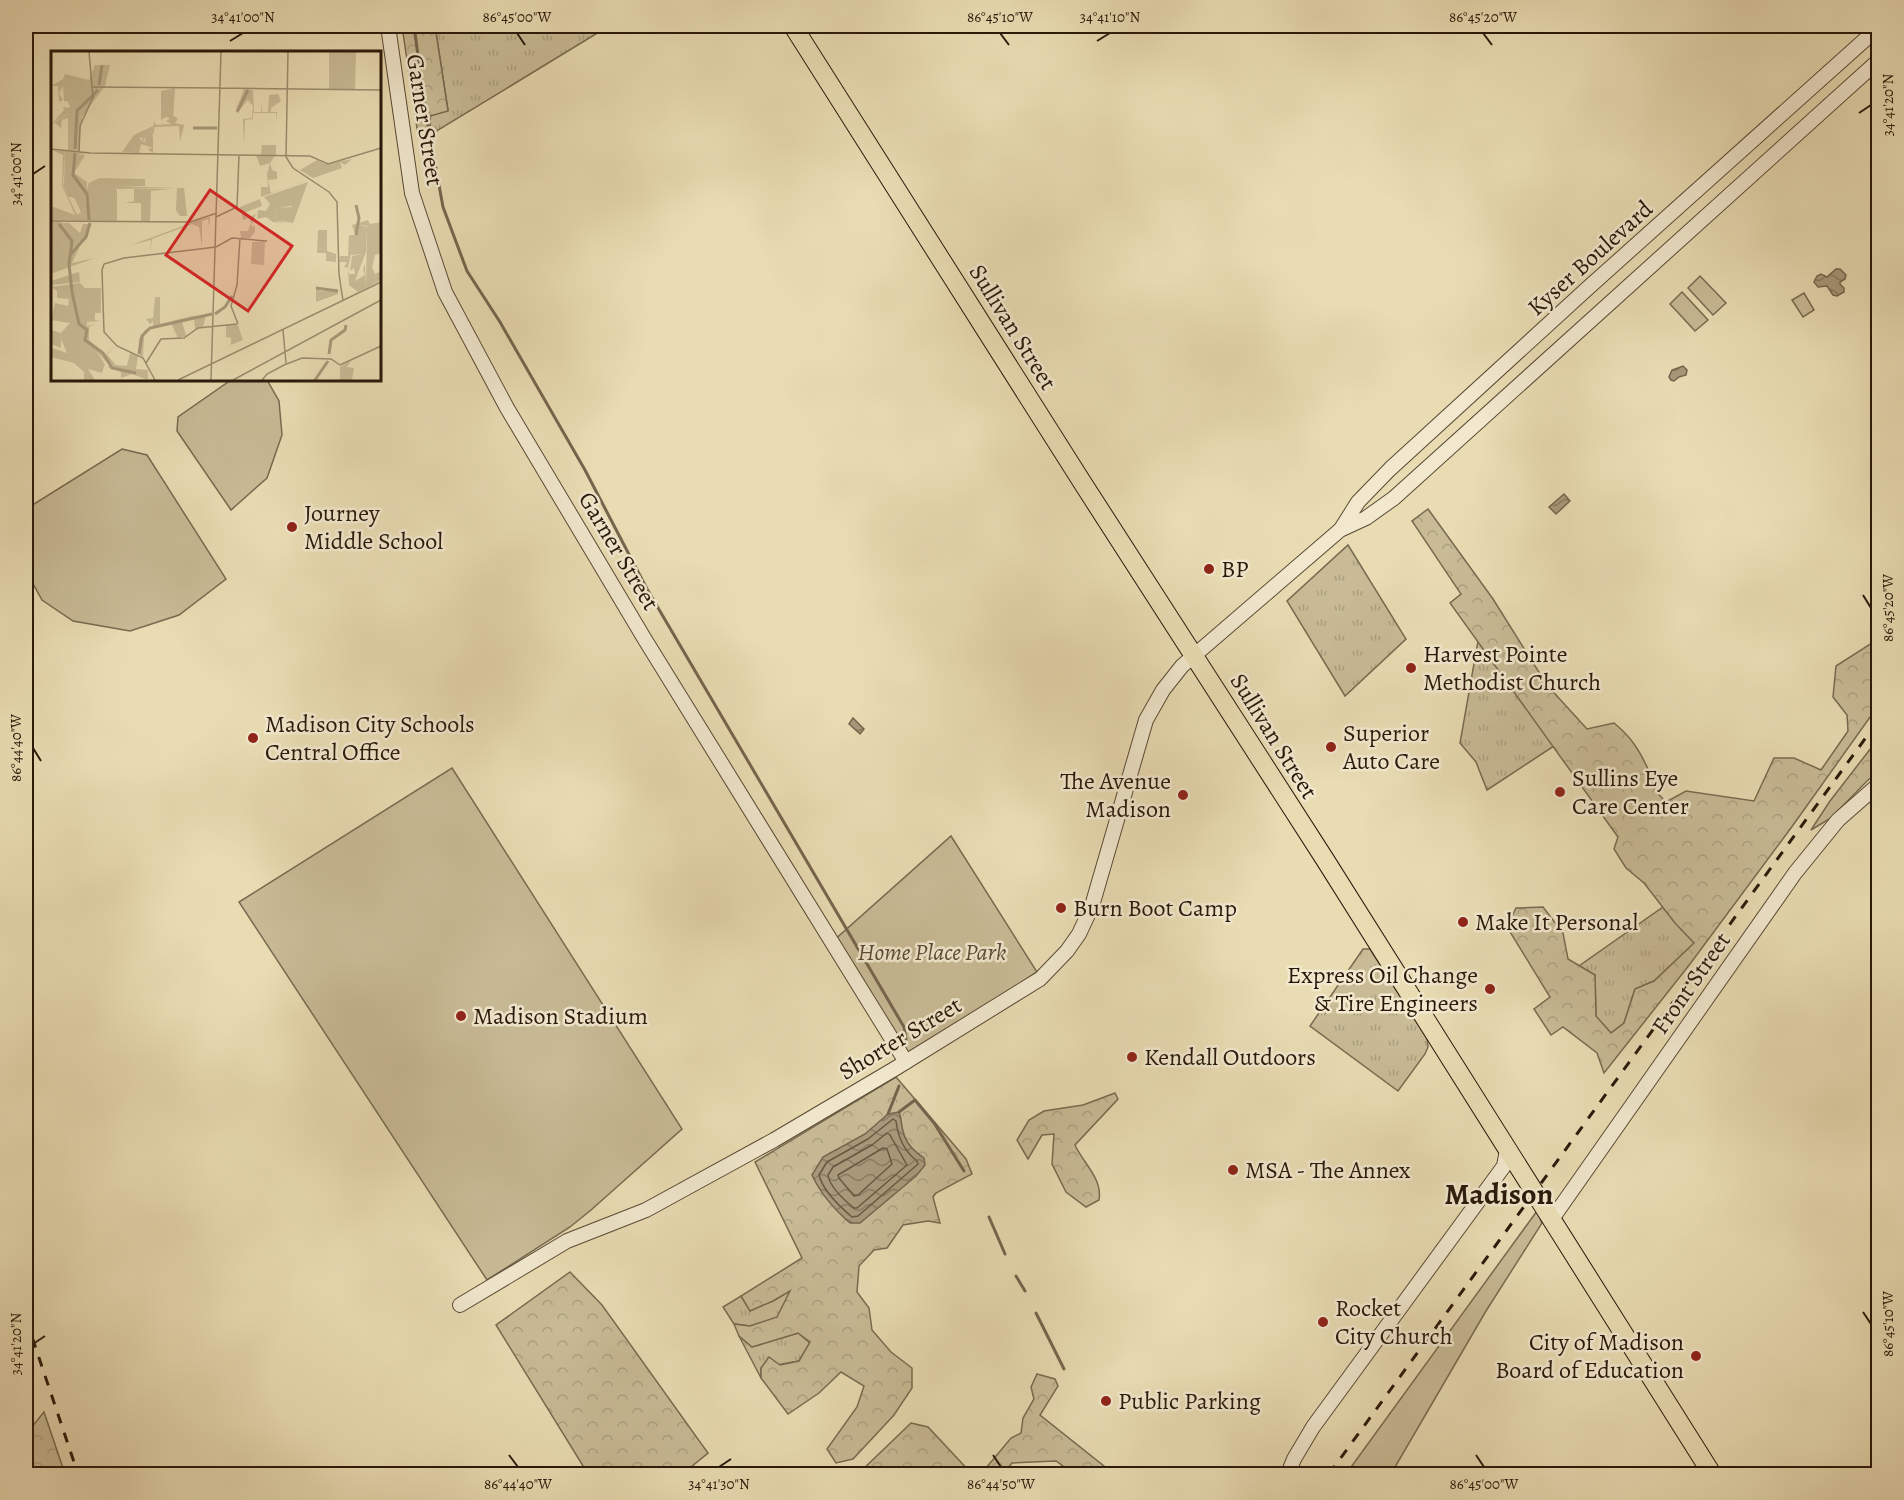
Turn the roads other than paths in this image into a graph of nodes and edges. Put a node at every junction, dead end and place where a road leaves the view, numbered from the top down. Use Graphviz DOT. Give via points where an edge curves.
graph roads {
  1 [pos="388,26"];
  2 [pos="793,26"];
  3 [pos="1878,28"];
  4 [pos="1878,61"];
  5 [pos="1340,530"];
  6 [pos="1194,656"];
  7 [pos="1878,784"];
  8 [pos="906,1062"];
  9 [pos="1507,1150"];
  10 [pos="1528,1181"];
  11 [pos="1489,1188"];
  12 [pos="1552,1219"];
  13 [pos="460,1305"];
  14 [pos="1288,1474"];
  15 [pos="1712,1474"];
  1 -- 8 [label="street, Garner Street" via="411,193 445,292 507,408 644,638"];
  2 -- 6 [label="main road, Sullivan Street"];
  3 -- 5 [label="street, Kyser Boulevard" via="1390,469 1358,502"];
  4 -- 5 [label="street, Kyser Boulevard" via="1394,498"];
  5 -- 6 [label="street, Kyser Boulevard"];
  6 -- 8 [label="street, Shorter Street" via="1163,690 1146,720 1092,906 1067,951 1040,979"];
  6 -- 9 [label="main road, Sullivan Street"];
  7 -- 12 [label="street, Front Street" via="1838,820 1795,873"];
  8 -- 13 [label="street, Shorter Street" via="686,1189 646,1210 567,1241"];
  9 -- 10 [label="main road, Sullivan Street"];
  9 -- 11 [label="street" via="1504,1166"];
  10 -- 11 [label="street" via="1507,1178"];
  10 -- 12 [label="main road, Sullivan Street"];
  11 -- 14 [label="street" via="1302,1444"];
  12 -- 15 [label="main road, Sullivan Street"];
}
